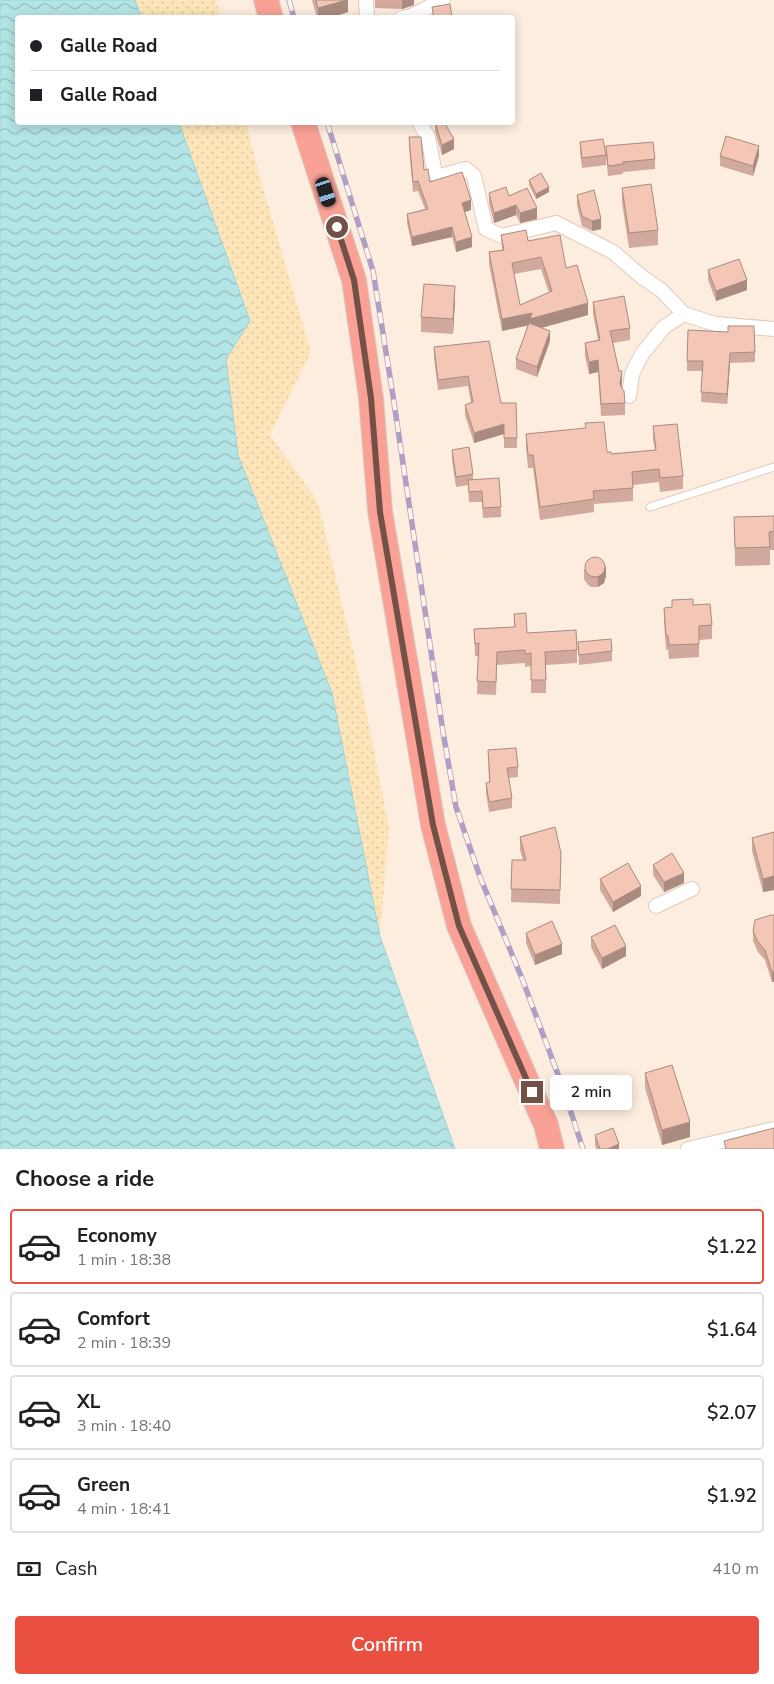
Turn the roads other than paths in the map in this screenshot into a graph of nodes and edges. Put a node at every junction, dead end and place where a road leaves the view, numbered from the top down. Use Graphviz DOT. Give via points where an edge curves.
graph roads {
  1 [pos="266,0"];
  2 [pos="366,0"];
  3 [pos="443,0"];
  4 [pos="270,15"];
  5 [pos="367,15"];
  6 [pos="413,15"];
  7 [pos="304,125"];
  8 [pos="421,125"];
  9 [pos="684,314"];
  10 [pos="774,329"];
  11 [pos="629,396"];
  12 [pos="774,467"];
  13 [pos="650,507"];
  14 [pos="692,889"];
  15 [pos="656,906"];
  16 [pos="774,1129"];
  17 [pos="552,1149"];
  18 [pos="688,1149"];
  1 -- 4 [label="highway"];
  2 -- 5 [label="street"];
  3 -- 6 [label="street"];
  7 -- 17 [label="highway" via="354,280 371,398 380,512 433,825 459,926 546,1125"];
  8 -- 9 [label="street" via="428,136 435,174 440,176 466,169 474,176 486,230 502,236 556,223 613,252 661,290"];
  9 -- 10 [label="street" via="715,324"];
  9 -- 11 [label="street" via="664,327 642,354 632,374"];
  12 -- 13 [label="lane"];
  14 -- 15 [label="street"];
  16 -- 18 [label="street"];
}
